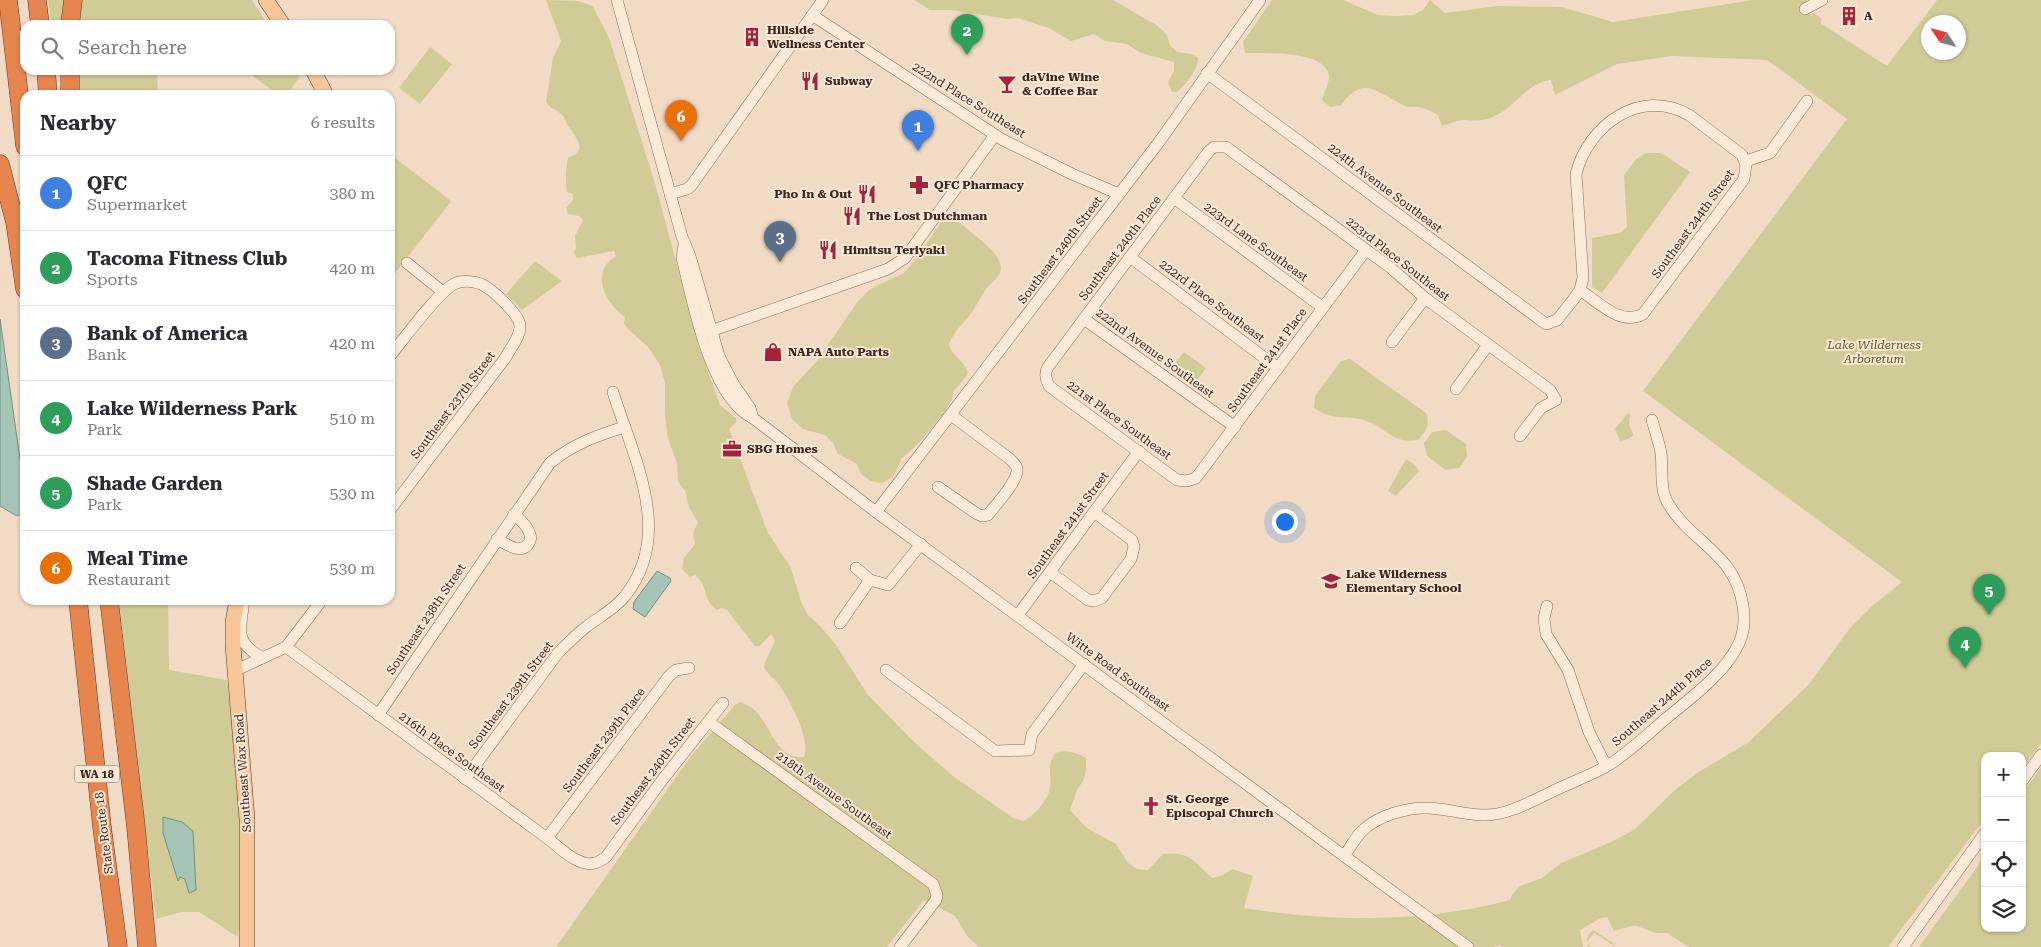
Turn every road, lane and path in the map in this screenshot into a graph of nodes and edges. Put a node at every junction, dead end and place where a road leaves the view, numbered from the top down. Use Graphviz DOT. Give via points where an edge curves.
graph roads {
  1 [pos="8,0"];
  2 [pos="37,0"];
  3 [pos="73,0"];
  4 [pos="266,0"];
  5 [pos="617,0"];
  6 [pos="823,0"];
  7 [pos="1260,0"];
  8 [pos="1822,0"];
  9 [pos="1805,9"];
  10 [pos="812,15"];
  11 [pos="39,20"];
  12 [pos="71,20"];
  13 [pos="280,20"];
  14 [pos="1208,73"];
  15 [pos="46,75"];
  16 [pos="70,75"];
  17 [pos="316,75"];
  18 [pos="48,90"];
  19 [pos="70,90"];
  20 [pos="323,90"];
  21 [pos="1807,102"];
  22 [pos="20,103"];
  23 [pos="995,135"];
  24 [pos="1220,146"];
  25 [pos="1746,162"];
  26 [pos="0,164"];
  27 [pos="670,194"];
  28 [pos="1119,194"];
  29 [pos="1174,198"];
  30 [pos="684,245"];
  31 [pos="1366,250"];
  32 [pos="20,256"];
  33 [pos="1130,257"];
  34 [pos="407,264"];
  35 [pos="689,286"];
  36 [pos="1580,290"];
  37 [pos="443,292"];
  38 [pos="1425,298"];
  39 [pos="1322,307"];
  40 [pos="1084,319"];
  41 [pos="711,331"];
  42 [pos="1392,342"];
  43 [pos="1488,345"];
  44 [pos="395,350"];
  45 [pos="1278,368"];
  46 [pos="1046,371"];
  47 [pos="1456,389"];
  48 [pos="613,392"];
  49 [pos="950,415"];
  50 [pos="753,418"];
  51 [pos="1652,420"];
  52 [pos="1234,427"];
  53 [pos="624,428"];
  54 [pos="1520,436"];
  55 [pos="1139,451"];
  56 [pos="1187,481"];
  57 [pos="938,487"];
  58 [pos="395,503"];
  59 [pos="876,512"];
  60 [pos="1094,512"];
  61 [pos="514,514"];
  62 [pos="497,539"];
  63 [pos="921,544"];
  64 [pos="856,568"];
  65 [pos="1050,572"];
  66 [pos="870,580"];
  67 [pos="73,605"];
  68 [pos="79,605"];
  69 [pos="109,605"];
  70 [pos="236,605"];
  71 [pos="243,605"];
  72 [pos="318,605"];
  73 [pos="1547,606"];
  74 [pos="1018,616"];
  75 [pos="840,623"];
  76 [pos="286,647"];
  77 [pos="263,658"];
  78 [pos="1084,664"];
  79 [pos="688,668"];
  80 [pos="886,670"];
  81 [pos="234,671"];
  82 [pos="88,679"];
  83 [pos="723,703"];
  84 [pos="378,715"];
  85 [pos="708,722"];
  86 [pos="2041,755"];
  87 [pos="1606,766"];
  88 [pos="2026,776"];
  89 [pos="465,779"];
  90 [pos="547,838"];
  91 [pos="1981,839"];
  92 [pos="1344,856"];
  93 [pos="606,857"];
  94 [pos="118,947"];
  95 [pos="147,947"];
  96 [pos="246,947"];
  97 [pos="900,947"];
  98 [pos="1468,947"];
  99 [pos="1903,947"];
  1 -- 22 [label="highway"];
  2 -- 11 [label="highway"];
  3 -- 12 [label="highway"];
  4 -- 13 [label="main road"];
  5 -- 27 [label="street, Witte Road Southeast"];
  6 -- 10 [label="street"];
  7 -- 14 [label="street, Southeast 240th Street"];
  8 -- 9 [label="street"];
  10 -- 23 [label="street, 222nd Place Southeast"];
  10 -- 27 [label="street" via="691,186"];
  14 -- 28 [label="street, Southeast 240th Street"];
  14 -- 36 [label="street, 224th Avenue Southeast" via="1546,324 1557,320"];
  15 -- 18 [label="highway"];
  16 -- 19 [label="highway"];
  17 -- 20 [label="main road"];
  21 -- 25 [label="street, Southeast 244th Street" via="1770,153"];
  23 -- 28 [label="street, 222nd Place Southeast"];
  23 -- 41 [label="street" via="897,265"];
  24 -- 29 [label="street, Southeast 240th Place" via="1209,151"];
  24 -- 31 [label="street, 223rd Place Southeast" via="1230,148"];
  25 -- 36 [label="street, Southeast 244th Street" via="1744,179 1643,314 1624,317"];
  25 -- 36 [label="street" via="1739,152 1681,110 1660,106 1639,108 1603,126 1589,144 1576,174 1584,270"];
  26 -- 32 [label="highway"];
  27 -- 30 [label="street, Witte Road Southeast"];
  28 -- 49 [label="street, Southeast 240th Street"];
  29 -- 33 [label="street, Southeast 240th Place"];
  29 -- 39 [label="street, 223rd Lane Southeast"];
  30 -- 35 [label="street, Witte Road Southeast" via="682,258"];
  30 -- 41 [label="street, Witte Road Southeast"];
  31 -- 38 [label="street, 223rd Place Southeast"];
  31 -- 39 [label="street, Southeast 241st Place"];
  33 -- 40 [label="street, Southeast 240th Place"];
  33 -- 45 [label="street, 222rd Place Southeast"];
  34 -- 37 [label="street"];
  35 -- 41 [label="street" via="695,292 703,322"];
  35 -- 50 [label="street, Witte Road Southeast" via="702,337 716,372 735,403 744,414"];
  37 -- 44 [label="street"];
  37 -- 58 [label="street, Southeast 237th Street" via="455,284 469,281 482,284 513,311 520,325 519,334 506,357"];
  38 -- 42 [label="street"];
  38 -- 43 [label="street, 223rd Place Southeast"];
  39 -- 45 [label="street, Southeast 241st Place"];
  40 -- 46 [label="street, Southeast 240th Place"];
  40 -- 52 [label="street, 222nd Avenue Southeast"];
  41 -- 50 [label="street, Witte Road Southeast" via="724,368"];
  43 -- 47 [label="street"];
  43 -- 54 [label="street, 223rd Place Southeast" via="1543,384 1556,400 1540,408"];
  45 -- 52 [label="street, Southeast 241st Place"];
  46 -- 55 [label="street, 221st Place Southeast" via="1049,386"];
  48 -- 53 [label="street, Southeast 239th Street"];
  49 -- 57 [label="street" via="1010,459 1017,472 988,515 977,514"];
  49 -- 59 [label="street, Southeast 240th Street"];
  50 -- 59 [label="street, Witte Road Southeast"];
  51 -- 87 [label="street, Southeast 244th Place" via="1667,503 1731,571 1743,608 1744,628 1728,663 1633,747"];
  52 -- 56 [label="street, Southeast 241st Place" via="1196,478"];
  53 -- 61 [label="street, Southeast 238th Street" via="567,449 550,463"];
  53 -- 89 [label="street, Southeast 239th Street" via="644,487 649,517 644,561 626,596 558,653"];
  55 -- 56 [label="street, 221st Place Southeast" via="1177,480"];
  55 -- 60 [label="street, Southeast 241st Street"];
  59 -- 63 [label="street, Witte Road Southeast"];
  60 -- 65 [label="street, Southeast 241st Street"];
  60 -- 65 [label="street" via="1132,540 1131,559 1102,598 1094,601"];
  61 -- 62 [label="street, Southeast 238th Street"];
  61 -- 62 [label="street" via="529,531 529,544 520,549"];
  62 -- 84 [label="street, Southeast 238th Street"];
  63 -- 66 [label="street" via="888,584"];
  63 -- 74 [label="street, Witte Road Southeast"];
  64 -- 66 [label="street"];
  65 -- 74 [label="street, Southeast 241st Street"];
  66 -- 75 [label="street"];
  67 -- 82 [label="highway"];
  68 -- 82 [label="highway, State Route 18 / WA 18"];
  69 -- 95 [label="highway, WA 18"];
  70 -- 81 [label="main road, Southeast Wax Road" via="233,622"];
  71 -- 77 [label="street" via="242,641"];
  72 -- 76 [label="street"];
  73 -- 87 [label="street" via="1544,618 1546,634 1568,670 1589,732"];
  74 -- 78 [label="street, Witte Road Southeast"];
  76 -- 77 [label="street"];
  76 -- 84 [label="street, 216th Place Southeast"];
  77 -- 81 [label="street"];
  78 -- 80 [label="street" via="1032,734 1029,750 995,750"];
  78 -- 92 [label="street, Witte Road Southeast"];
  79 -- 90 [label="street, Southeast 239th Place" via="676,670 668,676"];
  81 -- 96 [label="main road, Southeast Wax Road" via="247,819"];
  82 -- 94 [label="highway, State Route 18 / WA 18" via="102,827"];
  83 -- 85 [label="street, Southeast 240th Street"];
  84 -- 89 [label="street, 216th Place Southeast"];
  85 -- 93 [label="street, Southeast 240th Street"];
  85 -- 97 [label="street, 218th Avenue Southeast" via="933,884 936,900"];
  86 -- 88 [label="street"];
  87 -- 92 [label="street, Southeast 244th Place" via="1514,810 1493,815 1428,808 1393,814 1363,830"];
  89 -- 90 [label="street, 216th Place Southeast"];
  90 -- 93 [label="street, 216th Place Southeast" via="587,864"];
  91 -- 99 [label="street"];
  92 -- 98 [label="street, Witte Road Southeast"];
}
